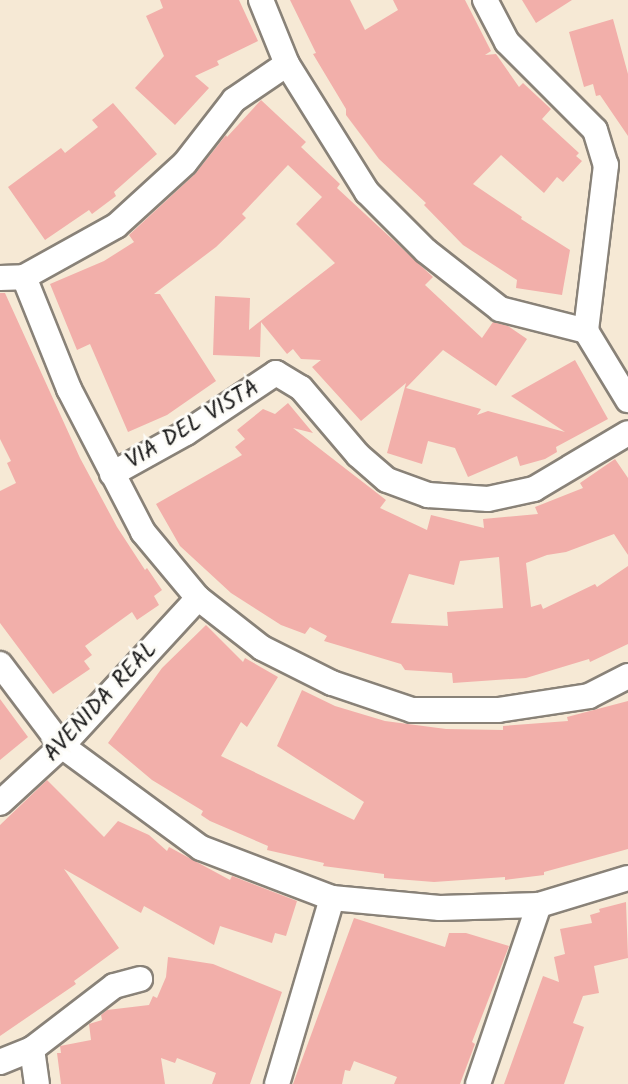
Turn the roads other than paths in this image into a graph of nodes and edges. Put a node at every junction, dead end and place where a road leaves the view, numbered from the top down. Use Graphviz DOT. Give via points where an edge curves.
graph roads {
  1 [pos="261,0"];
  2 [pos="485,0"];
  3 [pos="287,64"];
  4 [pos="12,278"];
  5 [pos="586,331"];
  6 [pos="628,400"];
  7 [pos="628,433"];
  8 [pos="112,474"];
  9 [pos="198,598"];
  10 [pos="0,664"];
  11 [pos="628,676"];
  12 [pos="62,746"];
  13 [pos="0,803"];
  14 [pos="628,878"];
  15 [pos="332,898"];
  16 [pos="538,905"];
  17 [pos="140,979"];
  18 [pos="32,1049"];
  19 [pos="0,1062"];
  20 [pos="37,1084"];
  21 [pos="277,1084"];
  22 [pos="478,1084"];
  1 -- 3 [label="lane"];
  2 -- 5 [label="lane" via="507,42 595,130 606,165"];
  3 -- 4 [label="lane" via="234,100 185,163 116,226"];
  3 -- 5 [label="lane" via="367,192 426,251 500,309"];
  4 -- 8 [label="lane"];
  5 -- 6 [label="lane"];
  7 -- 8 [label="lane, VIA DEL VISTA" via="534,489 488,499 428,495 387,480 358,455 300,388 276,373 186,433"];
  8 -- 9 [label="lane" via="143,532"];
  9 -- 11 [label="lane" via="262,648 332,683 412,710 511,708 589,696"];
  9 -- 12 [label="lane, AVENIDA REAL"];
  10 -- 12 [label="lane"];
  12 -- 13 [label="lane, AVENIDA REAL"];
  12 -- 15 [label="lane" via="201,848"];
  14 -- 16 [label="lane"];
  15 -- 16 [label="lane" via="440,908"];
  15 -- 21 [label="lane"];
  16 -- 22 [label="lane"];
  17 -- 18 [label="lane" via="114,986"];
  18 -- 19 [label="lane"];
  18 -- 20 [label="lane"];
}
